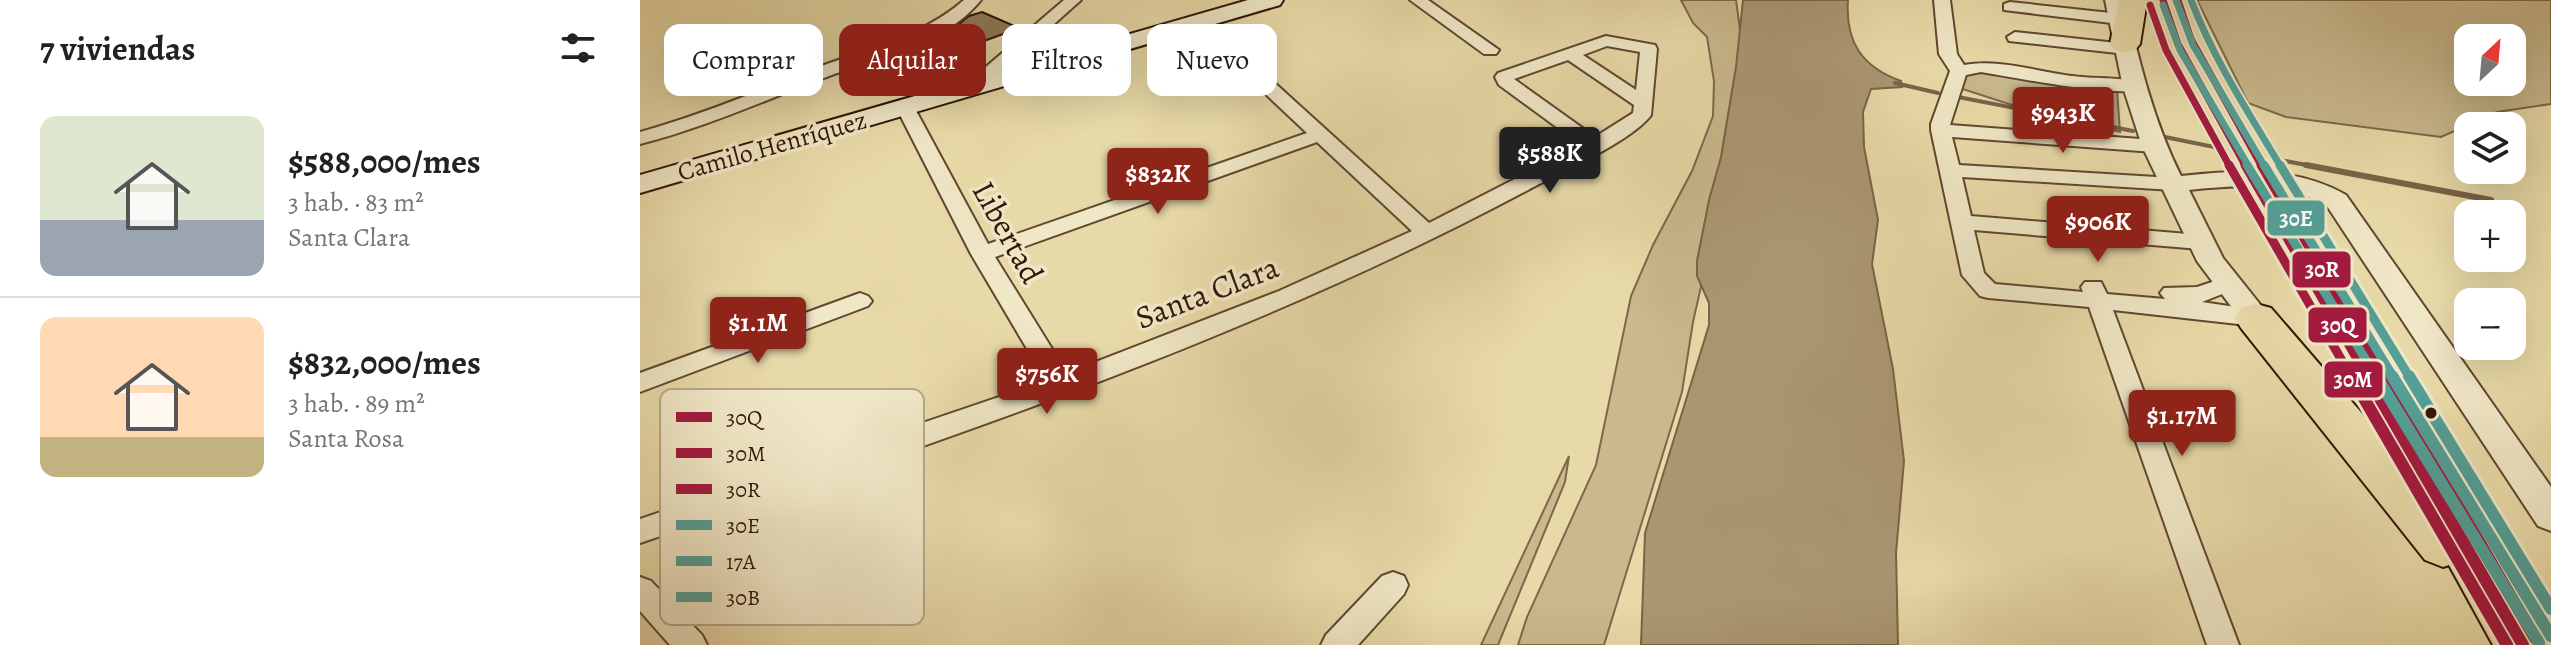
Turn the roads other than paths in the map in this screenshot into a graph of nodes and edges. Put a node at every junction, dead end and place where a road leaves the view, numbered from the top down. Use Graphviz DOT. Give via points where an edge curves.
graph roads {
  1 [pos="973,0"];
  2 [pos="1073,0"];
  3 [pos="1272,0"];
  4 [pos="1418,0"];
  5 [pos="1942,0"];
  6 [pos="2163,0"];
  7 [pos="2176,0"];
  8 [pos="2009,4"];
  9 [pos="1474,13"];
  10 [pos="1197,21"];
  11 [pos="1448,21"];
  12 [pos="2124,22"];
  13 [pos="2015,37"];
  14 [pos="1490,50"];
  15 [pos="1569,53"];
  16 [pos="1959,71"];
  17 [pos="2021,71"];
  18 [pos="986,76"];
  19 [pos="986,84"];
  20 [pos="2134,87"];
  21 [pos="944,96"];
  22 [pos="905,107"];
  23 [pos="1643,109"];
  24 [pos="1941,130"];
  25 [pos="1319,135"];
  26 [pos="640,138"];
  27 [pos="1594,145"];
  28 [pos="2154,146"];
  29 [pos="1950,170"];
  30 [pos="2266,181"];
  31 [pos="640,184"];
  32 [pos="2173,184"];
  33 [pos="1961,222"];
  34 [pos="1426,232"];
  35 [pos="2200,242"];
  36 [pos="982,254"];
  37 [pos="2095,294"];
  38 [pos="860,301"];
  39 [pos="2242,301"];
  40 [pos="640,383"];
  41 [pos="1061,384"];
  42 [pos="924,432"];
  43 [pos="2551,516"];
  44 [pos="660,524"];
  45 [pos="640,531"];
  46 [pos="1393,585"];
  47 [pos="640,590"];
  48 [pos="660,612"];
  49 [pos="672,625"];
  50 [pos="2551,636"];
  51 [pos="691,645"];
  52 [pos="1337,645"];
  53 [pos="2223,645"];
  54 [pos="2521,645"];
  1 -- 26 [label="street" via="950,20 909,38 687,125"];
  2 -- 18 [label="street"];
  3 -- 10 [label="main road, Camilo Henríquez"];
  4 -- 11 [label="street"];
  5 -- 16 [label="street" via="1948,54"];
  6 -- 30 [label="highway" via="2188,64"];
  7 -- 30 [label="highway" via="2204,67"];
  8 -- 12 [label="street"];
  8 -- 13 [label="street"];
  9 -- 11 [label="street"];
  10 -- 19 [label="main road, Camilo Henríquez"];
  10 -- 25 [label="street"];
  11 -- 14 [label="street"];
  12 -- 13 [label="street"];
  12 -- 20 [label="street"];
  13 -- 17 [label="street"];
  15 -- 23 [label="street"];
  15 -- 23 [label="street" via="1609,41 1649,49"];
  15 -- 27 [label="street" via="1504,77 1505,81"];
  16 -- 17 [label="street"];
  16 -- 24 [label="street"];
  17 -- 20 [label="street"];
  20 -- 28 [label="street"];
  21 -- 22 [label="main road, Camilo Henríquez"];
  22 -- 31 [label="main road, Camilo Henríquez"];
  22 -- 36 [label="street, Libertad"];
  23 -- 27 [label="street, Santa Clara" via="1633,123"];
  24 -- 28 [label="street"];
  24 -- 29 [label="street"];
  25 -- 34 [label="street"];
  25 -- 36 [label="street"];
  27 -- 34 [label="street, Santa Clara"];
  28 -- 32 [label="street"];
  29 -- 32 [label="street"];
  29 -- 33 [label="street"];
  30 -- 32 [label="street"];
  30 -- 43 [label="street" via="2324,193 2347,213"];
  30 -- 50 [label="highway"];
  30 -- 54 [label="highway"];
  32 -- 35 [label="street"];
  33 -- 35 [label="street"];
  33 -- 37 [label="street" via="1973,275 1988,291"];
  34 -- 41 [label="street, Santa Clara" via="1297,293"];
  35 -- 39 [label="street"];
  36 -- 41 [label="street, Libertad"];
  37 -- 39 [label="street"];
  37 -- 39 [label="street" via="2205,310"];
  37 -- 53 [label="street"];
  38 -- 40 [label="street"];
  39 -- 54 [label="highway"];
  41 -- 42 [label="street, Santa Clara"];
  44 -- 45 [label="street, Santa Clara"];
  46 -- 52 [label="street"];
  47 -- 48 [label="street"];
  49 -- 51 [label="street"];
}
